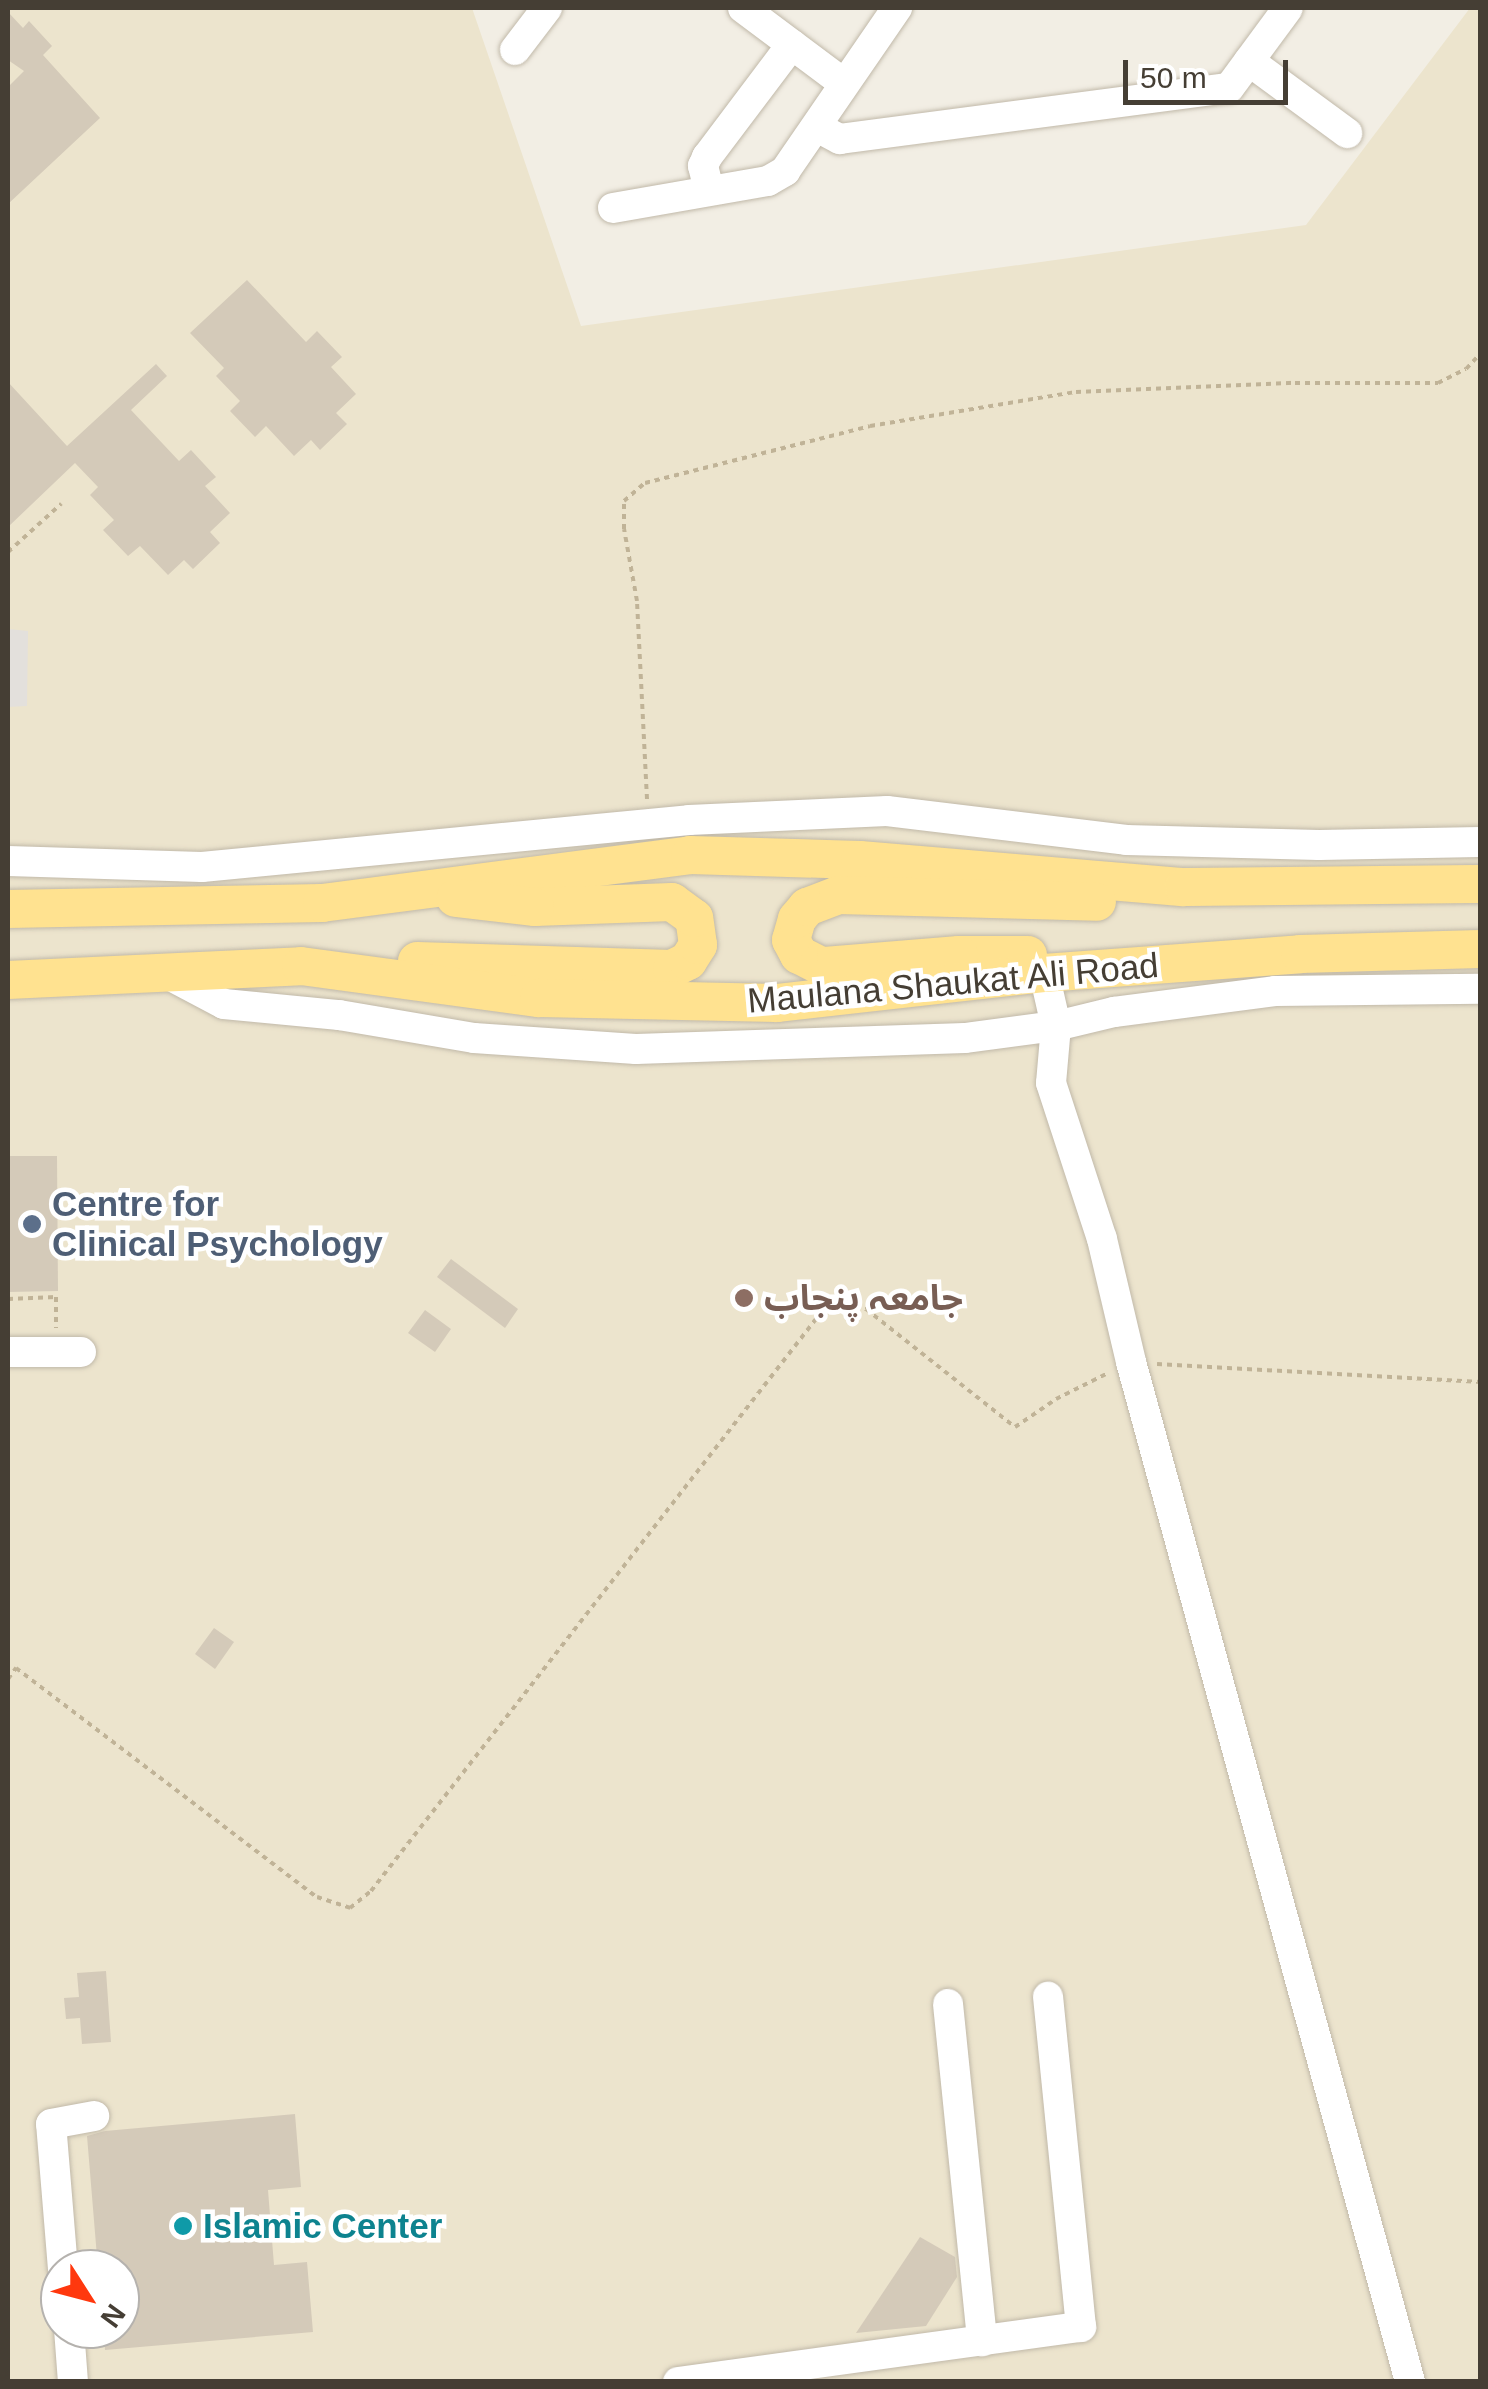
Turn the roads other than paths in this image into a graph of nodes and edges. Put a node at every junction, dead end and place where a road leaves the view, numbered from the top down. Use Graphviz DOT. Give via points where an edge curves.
graph roads {
  1 [pos="547,8"];
  2 [pos="743,8"];
  3 [pos="897,8"];
  4 [pos="1288,8"];
  5 [pos="792,44"];
  6 [pos="515,50"];
  7 [pos="1249,61"];
  8 [pos="842,82"];
  9 [pos="816,126"];
  10 [pos="1347,133"];
  11 [pos="709,190"];
  12 [pos="613,208"];
  13 [pos="1480,842"];
  14 [pos="8,861"];
  15 [pos="1480,884"];
  16 [pos="1184,887"];
  17 [pos="424,891"];
  18 [pos="8,909"];
  19 [pos="1480,948"];
  20 [pos="1160,964"];
  21 [pos="322,968"];
  22 [pos="1044,973"];
  23 [pos="170,974"];
  24 [pos="8,980"];
  25 [pos="1480,989"];
  26 [pos="1056,1026"];
  27 [pos="8,1352"];
  28 [pos="68,1352"];
  29 [pos="1048,1997"];
  30 [pos="948,2004"];
  31 [pos="94,2116"];
  32 [pos="62,2249"];
  33 [pos="982,2341"];
  34 [pos="70,2349"];
  35 [pos="73,2382"];
  36 [pos="678,2382"];
  37 [pos="1410,2382"];
  1 -- 6 [label="street"];
  2 -- 5 [label="street"];
  3 -- 8 [label="street"];
  4 -- 7 [label="street"];
  5 -- 8 [label="street"];
  5 -- 11 [label="street" via="707,157"];
  7 -- 9 [label="street" via="1229,88 840,138"];
  7 -- 10 [label="street"];
  8 -- 9 [label="street"];
  9 -- 11 [label="street" via="785,172"];
  11 -- 12 [label="street"];
  13 -- 14 [label="street" via="1126,840 888,811 648,824 202,867"];
  15 -- 16 [label="main road"];
  16 -- 17 [label="main road" via="860,860 690,855"];
  16 -- 20 [label="main road" via="1102,902 838,896 796,919 791,940 799,955 821,966 959,954"];
  17 -- 18 [label="main road" via="322,904"];
  17 -- 21 [label="main road" via="534,906 672,902 694,918 698,945 672,970 370,960"];
  19 -- 20 [label="main road, Maulana Shaukat Ali Road"];
  20 -- 22 [label="main road, Maulana Shaukat Ali Road"];
  21 -- 22 [label="main road, Maulana Shaukat Ali Road" via="539,998 725,1002 834,1000"];
  21 -- 23 [label="main road, Maulana Shaukat Ali Road"];
  22 -- 26 [label="street"];
  23 -- 24 [label="main road, Maulana Shaukat Ali Road"];
  23 -- 26 [label="street" via="224,1004 474,1038 636,1049 966,1038"];
  25 -- 26 [label="street" via="1275,991"];
  26 -- 37 [label="street" via="1051,1083 1091,1211 1116,1227 1142,1334 1130,1357"];
  27 -- 28 [label="street"];
  29 -- 33 [label="street" via="1082,2327"];
  30 -- 33 [label="street"];
  31 -- 32 [label="street" via="51,2124"];
  33 -- 36 [label="street"];
  34 -- 35 [label="street"];
}
